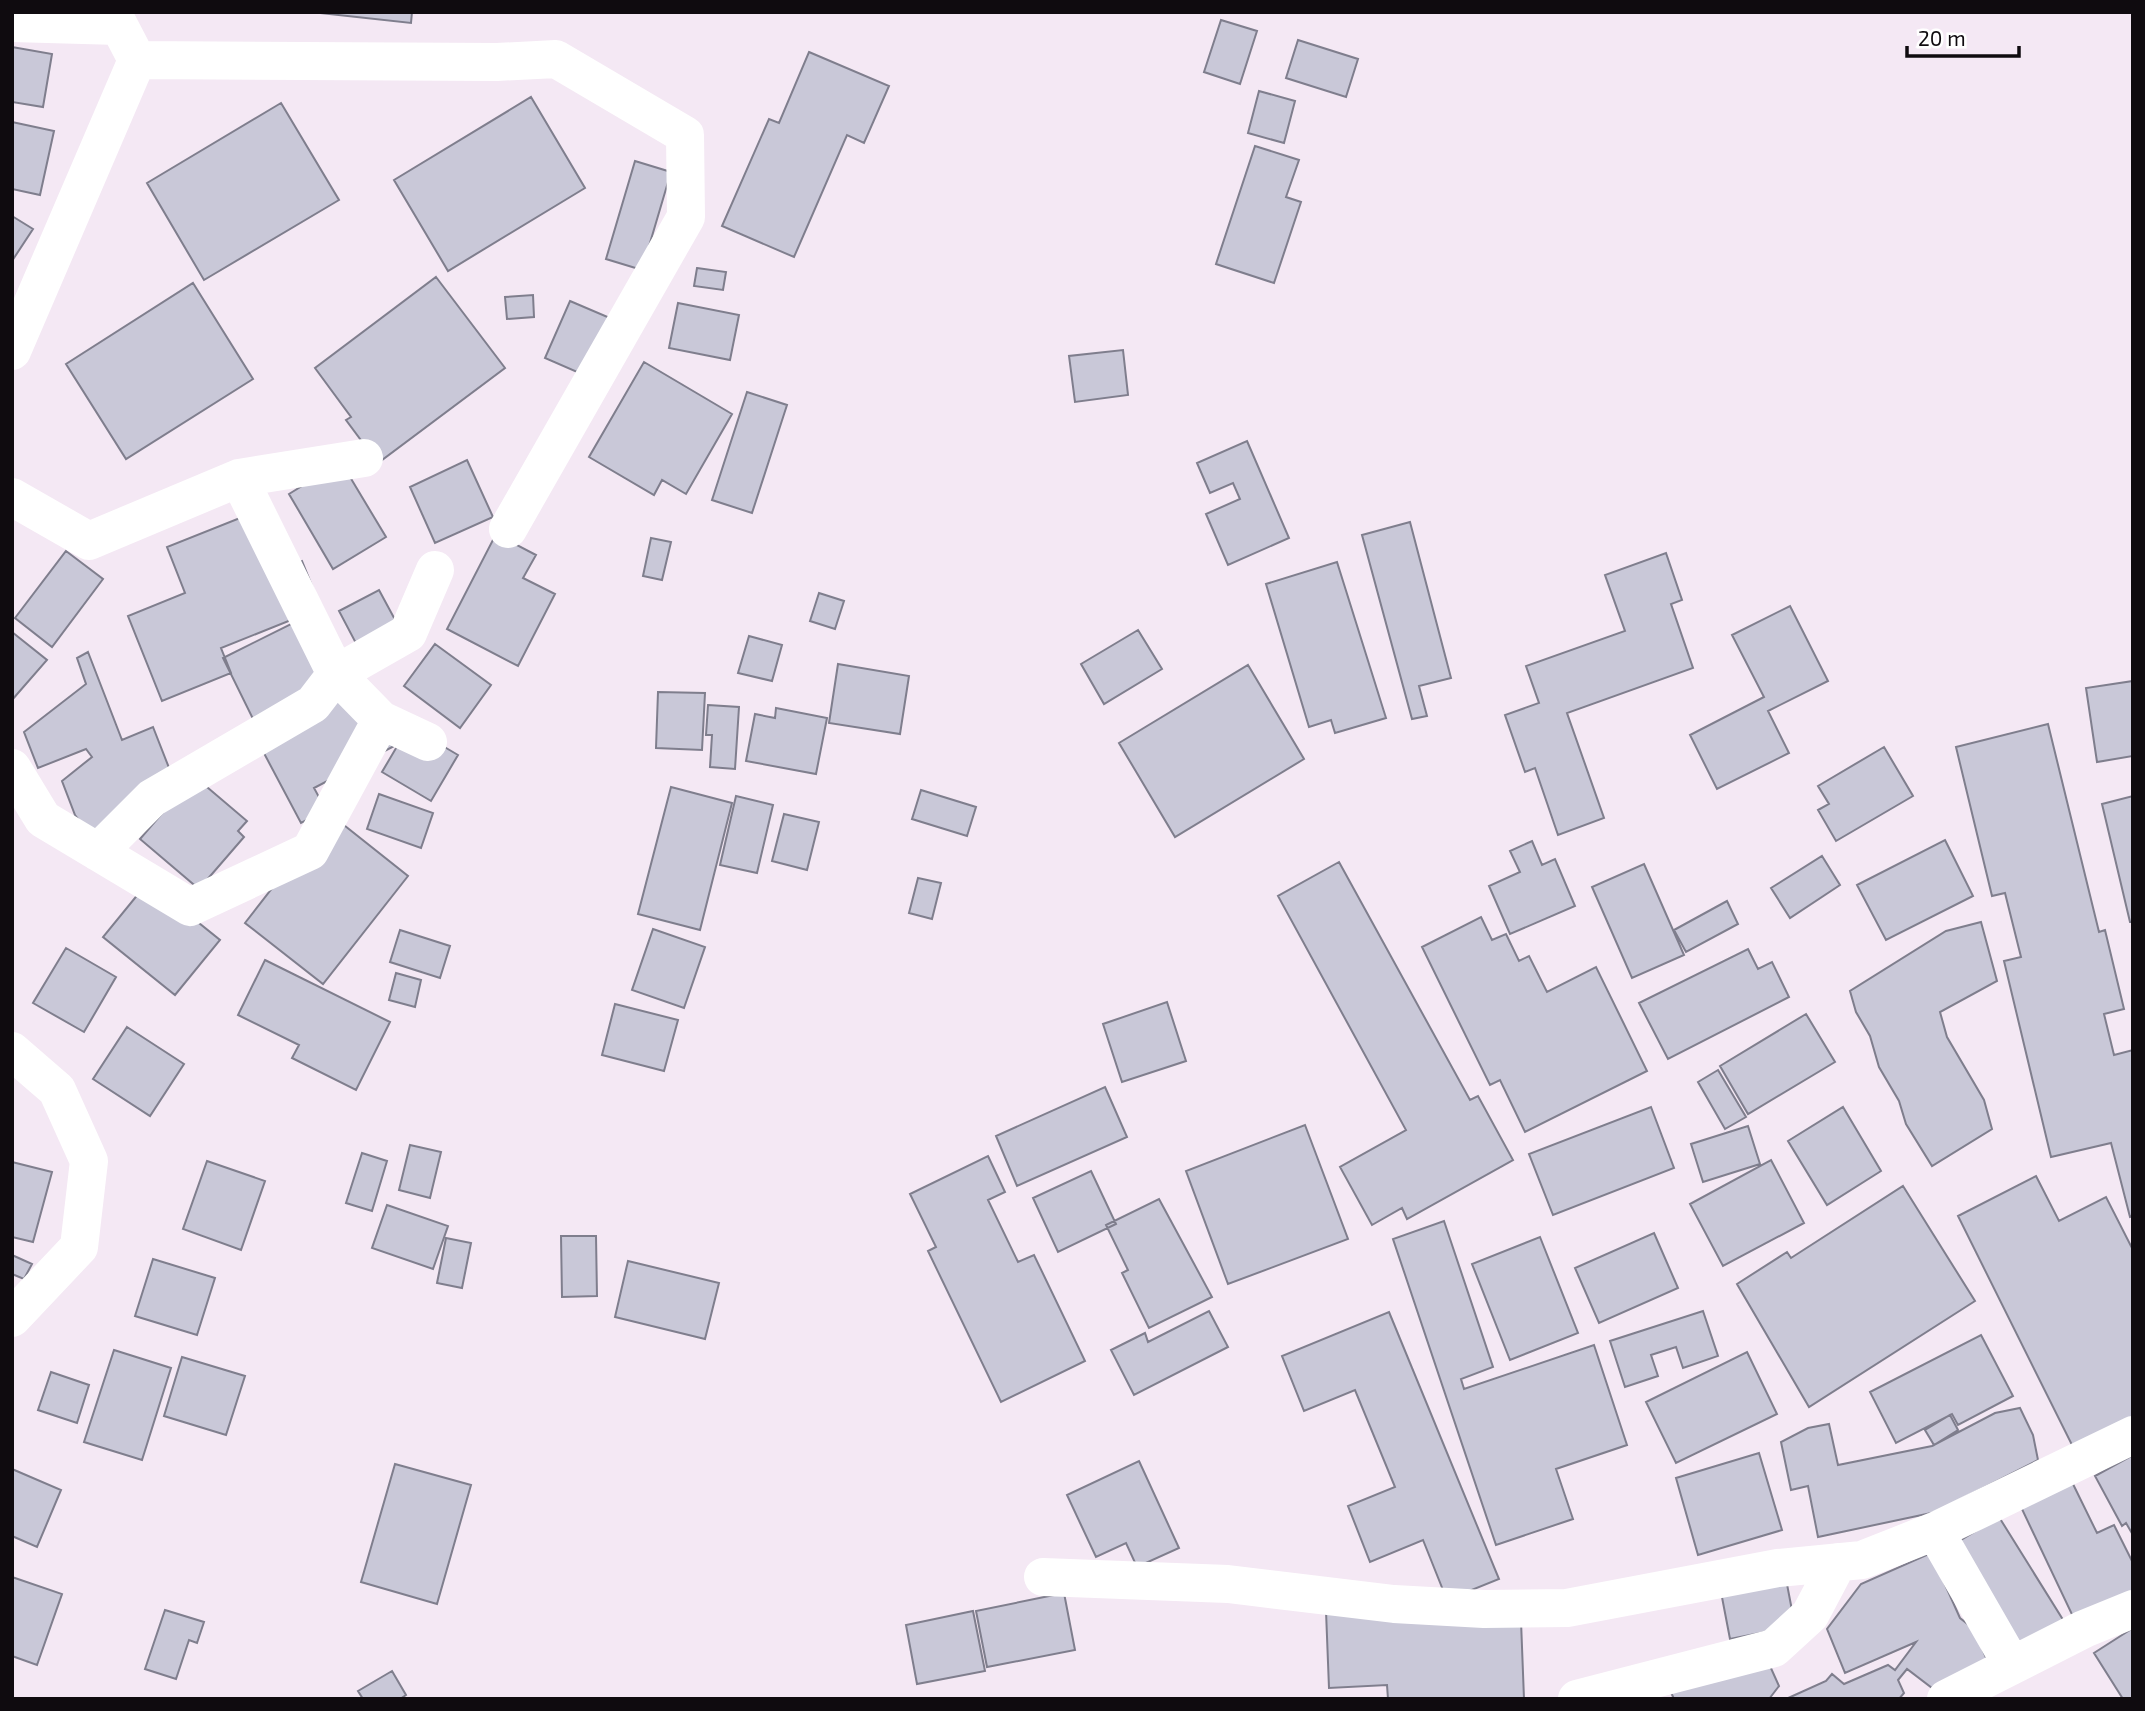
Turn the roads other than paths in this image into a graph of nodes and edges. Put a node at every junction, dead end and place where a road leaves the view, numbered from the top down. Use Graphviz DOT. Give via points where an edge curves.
graph roads {
  1 [pos="115,19"];
  2 [pos="12,23"];
  3 [pos="137,60"];
  4 [pos="16,333"];
  5 [pos="364,458"];
  6 [pos="239,478"];
  7 [pos="12,497"];
  8 [pos="508,530"];
  9 [pos="435,570"];
  10 [pos="335,674"];
  11 [pos="381,720"];
  12 [pos="428,742"];
  13 [pos="12,768"];
  14 [pos="98,852"];
  15 [pos="12,1051"];
  16 [pos="12,1318"];
  17 [pos="2133,1435"];
  18 [pos="1934,1531"];
  19 [pos="1838,1562"];
  20 [pos="1043,1577"];
  21 [pos="2133,1609"];
  22 [pos="2012,1665"];
  23 [pos="1577,1699"];
  24 [pos="1946,1699"];
  1 -- 2 [label="street"];
  1 -- 3 [label="street"];
  3 -- 4 [label="street"];
  3 -- 8 [label="street" via="556,59 685,135 686,217"];
  5 -- 6 [label="street"];
  6 -- 7 [label="street" via="89,541"];
  6 -- 10 [label="street"];
  9 -- 10 [label="street" via="408,633"];
  10 -- 11 [label="street"];
  10 -- 14 [label="street" via="313,704 152,798"];
  11 -- 12 [label="street"];
  11 -- 14 [label="street" via="310,851 298,857 190,907"];
  13 -- 14 [label="street" via="43,819"];
  15 -- 16 [label="street" via="57,1090 89,1161 79,1247"];
  17 -- 18 [label="street"];
  18 -- 19 [label="street" via="1862,1560"];
  18 -- 22 [label="street"];
  19 -- 20 [label="street" via="1778,1568 1553,1608 1394,1604 1228,1584"];
  19 -- 23 [label="street" via="1810,1615 1774,1648"];
  21 -- 22 [label="street"];
  22 -- 24 [label="street"];
}
